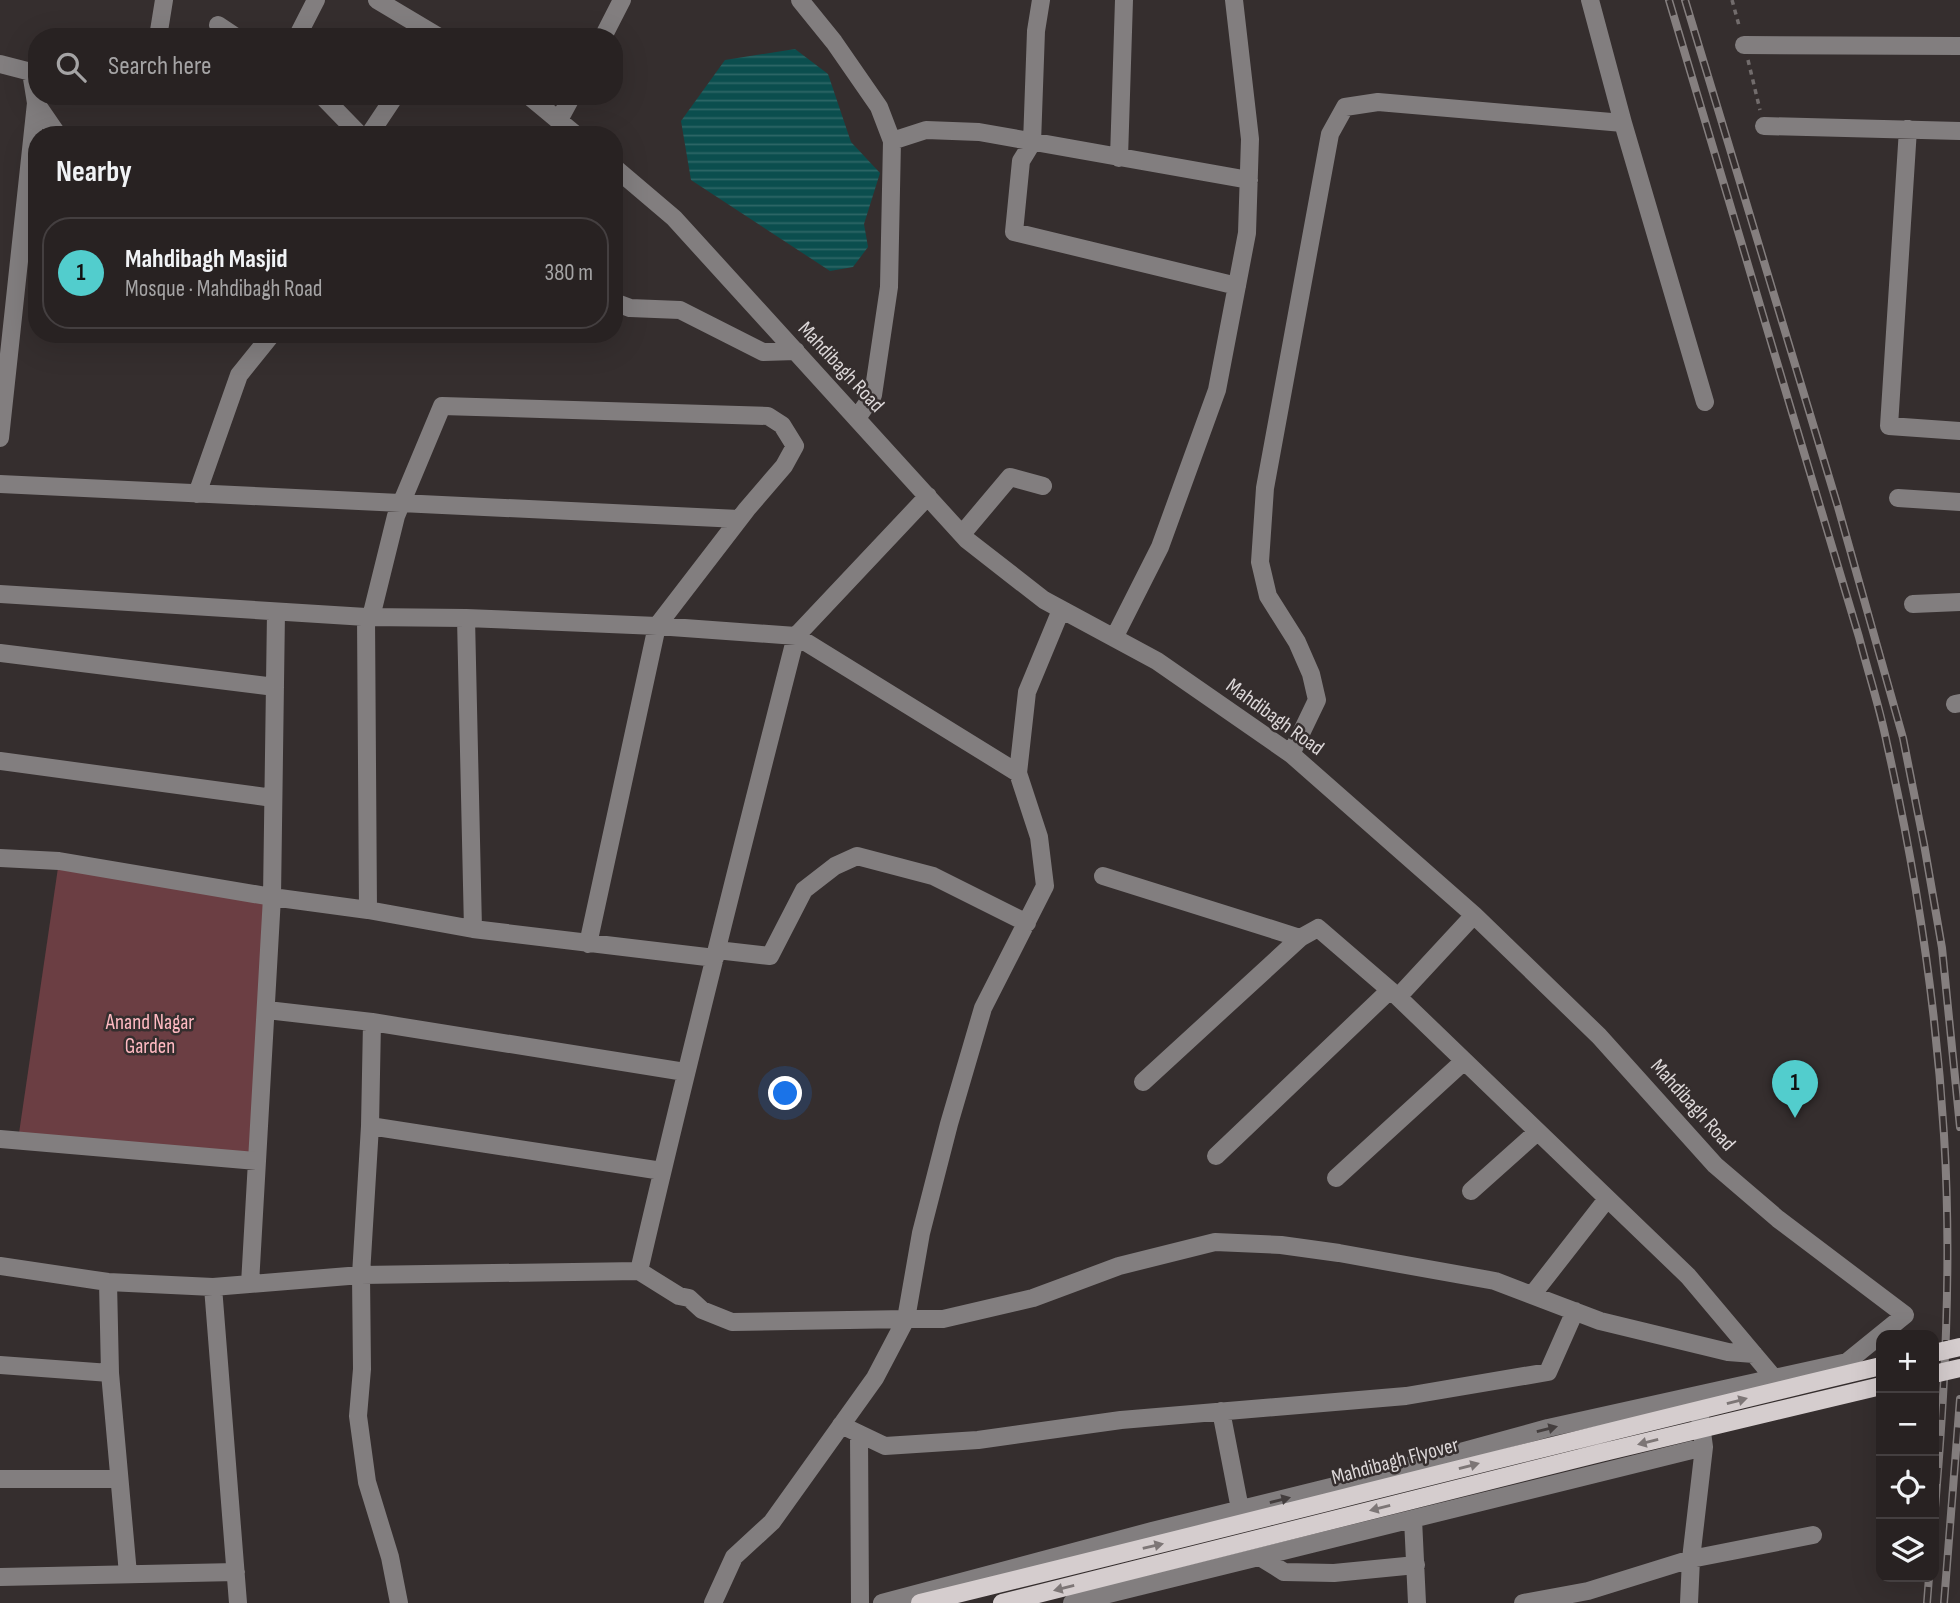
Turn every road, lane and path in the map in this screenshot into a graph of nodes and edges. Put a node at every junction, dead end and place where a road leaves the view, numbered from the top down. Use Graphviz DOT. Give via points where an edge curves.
graph roads {
  1 [pos="164,0"];
  2 [pos="316,0"];
  3 [pos="377,0"];
  4 [pos="622,0"];
  5 [pos="800,0"];
  6 [pos="1041,0"];
  7 [pos="1124,0"];
  8 [pos="1234,0"];
  9 [pos="1590,0"];
  10 [pos="218,25"];
  11 [pos="159,28"];
  12 [pos="222,28"];
  13 [pos="302,28"];
  14 [pos="424,28"];
  15 [pos="608,28"];
  16 [pos="1744,45"];
  17 [pos="1960,46"];
  18 [pos="0,64"];
  19 [pos="28,68"];
  20 [pos="36,105"];
  21 [pos="37,105"];
  22 [pos="331,105"];
  23 [pos="389,105"];
  24 [pos="540,105"];
  25 [pos="567,105"];
  26 [pos="559,120"];
  27 [pos="1623,122"];
  28 [pos="34,126"];
  29 [pos="52,126"];
  30 [pos="351,126"];
  31 [pos="375,126"];
  32 [pos="566,126"];
  33 [pos="1764,126"];
  34 [pos="1908,129"];
  35 [pos="1960,131"];
  36 [pos="892,141"];
  37 [pos="1032,143"];
  38 [pos="1119,158"];
  39 [pos="623,175"];
  40 [pos="28,177"];
  41 [pos="1249,180"];
  42 [pos="1237,286"];
  43 [pos="623,305"];
  44 [pos="265,343"];
  45 [pos="796,351"];
  46 [pos="1704,402"];
  47 [pos="857,418"];
  48 [pos="1960,431"];
  49 [pos="0,438"];
  50 [pos="0,484"];
  51 [pos="1043,486"];
  52 [pos="197,494"];
  53 [pos="928,496"];
  54 [pos="1898,498"];
  55 [pos="1960,502"];
  56 [pos="402,503"];
  57 [pos="739,519"];
  58 [pos="962,534"];
  59 [pos="0,594"];
  60 [pos="1960,602"];
  61 [pos="1913,604"];
  62 [pos="1061,610"];
  63 [pos="276,612"];
  64 [pos="368,617"];
  65 [pos="466,618"];
  66 [pos="657,626"];
  67 [pos="796,636"];
  68 [pos="1114,638"];
  69 [pos="0,653"];
  70 [pos="275,687"];
  71 [pos="1291,754"];
  72 [pos="0,761"];
  73 [pos="1018,773"];
  74 [pos="273,798"];
  75 [pos="0,858"];
  76 [pos="1103,876"];
  77 [pos="272,897"];
  78 [pos="368,910"];
  79 [pos="1474,915"];
  80 [pos="1027,923"];
  81 [pos="473,929"];
  82 [pos="1300,938"];
  83 [pos="588,944"];
  84 [pos="716,954"];
  85 [pos="1394,993"];
  86 [pos="267,1010"];
  87 [pos="372,1022"];
  88 [pos="1464,1061"];
  89 [pos="685,1072"];
  90 [pos="1143,1082"];
  91 [pos="370,1126"];
  92 [pos="1537,1132"];
  93 [pos="0,1139"];
  94 [pos="1216,1156"];
  95 [pos="257,1161"];
  96 [pos="662,1171"];
  97 [pos="1336,1178"];
  98 [pos="1471,1191"];
  99 [pos="1607,1199"];
  100 [pos="0,1266"];
  101 [pos="639,1271"];
  102 [pos="361,1275"];
  103 [pos="108,1282"];
  104 [pos="250,1284"];
  105 [pos="213,1287"];
  106 [pos="1532,1295"];
  107 [pos="1575,1311"];
  108 [pos="906,1319"];
  109 [pos="1960,1347"];
  110 [pos="1939,1352"];
  111 [pos="1754,1354"];
  112 [pos="0,1365"];
  113 [pos="1876,1367"];
  114 [pos="1960,1368"];
  115 [pos="110,1373"];
  116 [pos="1939,1373"];
  117 [pos="1774,1378"];
  118 [pos="1876,1387"];
  119 [pos="1697,1396"];
  120 [pos="1221,1411"];
  121 [pos="841,1425"];
  122 [pos="859,1434"];
  123 [pos="1704,1447"];
  124 [pos="0,1479"];
  125 [pos="120,1479"];
  126 [pos="1240,1509"];
  127 [pos="1413,1519"];
  128 [pos="1813,1535"];
  129 [pos="1260,1557"];
  130 [pos="1691,1559"];
  131 [pos="1416,1565"];
  132 [pos="236,1572"];
  133 [pos="128,1574"];
  134 [pos="0,1577"];
  135 [pos="1587,1597"];
  136 [pos="1531,1602"];
  137 [pos="238,1603"];
  138 [pos="399,1603"];
  139 [pos="713,1603"];
  140 [pos="860,1603"];
  141 [pos="882,1603"];
  142 [pos="920,1603"];
  143 [pos="1002,1603"];
  144 [pos="1072,1603"];
  145 [pos="1417,1603"];
  146 [pos="1689,1603"];
  1 -- 11 [label="street"];
  2 -- 13 [label="street"];
  3 -- 14 [label="street"];
  4 -- 15 [label="street"];
  5 -- 36 [label="street" via="879,107"];
  6 -- 37 [label="street"];
  7 -- 38 [label="street"];
  8 -- 41 [label="street" via="1250,139"];
  9 -- 27 [label="street"];
  10 -- 12 [label="street"];
  16 -- 17 [label="street"];
  18 -- 19 [label="street"];
  20 -- 28 [label="street"];
  21 -- 29 [label="street"];
  22 -- 30 [label="street"];
  23 -- 31 [label="street"];
  24 -- 26 [label="street"];
  25 -- 26 [label="street"];
  26 -- 32 [label="street"];
  27 -- 46 [label="street"];
  27 -- 71 [label="street" via="1378,102 1345,107 1331,134 1265,488 1260,562 1268,596 1311,674 1317,700"];
  33 -- 34 [label="street"];
  34 -- 35 [label="street"];
  34 -- 48 [label="street" via="1889,426"];
  36 -- 37 [label="street" via="926,130 979,132"];
  36 -- 47 [label="street" via="889,287 873,395"];
  37 -- 38 [label="street"];
  37 -- 42 [label="street" via="1021,161 1014,232"];
  38 -- 41 [label="street"];
  39 -- 45 [label="street, Mahdibagh Road" via="674,218"];
  40 -- 49 [label="street"];
  41 -- 42 [label="street" via="1247,233"];
  42 -- 68 [label="street" via="1213,402 1160,547"];
  43 -- 45 [label="street" via="680,310 762,352"];
  44 -- 52 [label="street" via="239,375"];
  45 -- 47 [label="street, Mahdibagh Road"];
  47 -- 53 [label="street, Mahdibagh Road"];
  50 -- 52 [label="street"];
  51 -- 58 [label="street" via="1010,477"];
  52 -- 56 [label="street"];
  53 -- 58 [label="street, Mahdibagh Road"];
  53 -- 67 [label="street"];
  54 -- 55 [label="street"];
  56 -- 57 [label="street"];
  56 -- 57 [label="street" via="442,406 768,416 782,425 795,446"];
  56 -- 64 [label="street"];
  57 -- 66 [label="street"];
  58 -- 62 [label="street, Mahdibagh Road"];
  59 -- 63 [label="street"];
  60 -- 61 [label="street"];
  62 -- 68 [label="street, Mahdibagh Road"];
  62 -- 73 [label="street" via="1027,692"];
  63 -- 64 [label="street"];
  63 -- 70 [label="street"];
  64 -- 65 [label="street"];
  64 -- 78 [label="street"];
  65 -- 66 [label="street"];
  65 -- 81 [label="street"];
  66 -- 67 [label="street"];
  66 -- 83 [label="street"];
  67 -- 73 [label="street"];
  67 -- 84 [label="street"];
  68 -- 71 [label="street, Mahdibagh Road" via="1157,661"];
  69 -- 70 [label="street"];
  70 -- 74 [label="street"];
  71 -- 79 [label="street, Mahdibagh Road"];
  72 -- 74 [label="street"];
  73 -- 80 [label="street" via="1040,837 1045,886"];
  74 -- 77 [label="street"];
  75 -- 77 [label="street" via="59,860"];
  76 -- 82 [label="street"];
  77 -- 78 [label="street"];
  77 -- 86 [label="street"];
  78 -- 81 [label="street"];
  79 -- 85 [label="street"];
  79 -- 117 [label="street, Mahdibagh Road" via="1600,1036 1715,1164 1778,1219 1905,1315 1847,1362"];
  80 -- 84 [label="street" via="933,876 857,856 804,890 770,956"];
  80 -- 108 [label="street" via="983,1008 924,1221"];
  81 -- 83 [label="street"];
  82 -- 85 [label="street" via="1318,928"];
  82 -- 90 [label="street"];
  83 -- 84 [label="street"];
  84 -- 89 [label="street"];
  85 -- 88 [label="street"];
  85 -- 94 [label="street"];
  86 -- 87 [label="street"];
  86 -- 95 [label="street"];
  87 -- 89 [label="street"];
  87 -- 91 [label="street"];
  88 -- 92 [label="street"];
  88 -- 97 [label="street"];
  89 -- 96 [label="street"];
  91 -- 96 [label="street"];
  91 -- 102 [label="street"];
  92 -- 98 [label="street"];
  92 -- 99 [label="street"];
  93 -- 95 [label="street"];
  95 -- 104 [label="street"];
  96 -- 101 [label="street"];
  99 -- 106 [label="street"];
  99 -- 111 [label="street" via="1688,1276"];
  100 -- 103 [label="street"];
  101 -- 102 [label="street"];
  101 -- 108 [label="street" via="702,1310 732,1322"];
  102 -- 104 [label="street"];
  102 -- 138 [label="street" via="358,1416 368,1482"];
  103 -- 105 [label="street"];
  103 -- 115 [label="street"];
  104 -- 105 [label="street"];
  105 -- 132 [label="street"];
  106 -- 107 [label="street"];
  106 -- 108 [label="street" via="1494,1281 1339,1252 1215,1242 1119,1266 1033,1298 943,1319"];
  107 -- 111 [label="street" via="1728,1352"];
  107 -- 120 [label="street" via="1548,1372 1406,1396"];
  108 -- 121 [label="street" via="875,1378"];
  109 -- 110 [label="main road, bridge"];
  111 -- 117 [label="street"];
  112 -- 115 [label="street"];
  142 -- 113 [label="main road, Mahdibagh Flyover, one-way, bridge"];
  114 -- 116 [label="main road, bridge"];
  115 -- 125 [label="street"];
  117 -- 119 [label="street"];
  118 -- 143 [label="main road, Mahdibagh Flyover, one-way, bridge"];
  119 -- 123 [label="street"];
  126 -- 119 [label="street, one-way" via="1548,1428"];
  120 -- 122 [label="street" via="951,1442 885,1446"];
  120 -- 126 [label="street"];
  121 -- 122 [label="street"];
  121 -- 139 [label="street" via="772,1522 734,1558"];
  122 -- 140 [label="street"];
  123 -- 127 [label="street"];
  123 -- 130 [label="street"];
  124 -- 125 [label="street"];
  125 -- 133 [label="street"];
  126 -- 141 [label="street"];
  127 -- 129 [label="street"];
  127 -- 131 [label="street"];
  128 -- 130 [label="street"];
  129 -- 131 [label="street" via="1284,1572 1334,1573"];
  129 -- 144 [label="street"];
  130 -- 135 [label="street"];
  130 -- 146 [label="street"];
  131 -- 145 [label="street"];
  132 -- 133 [label="street"];
  132 -- 137 [label="street"];
  133 -- 134 [label="street"];
  135 -- 136 [label="street"];
}
